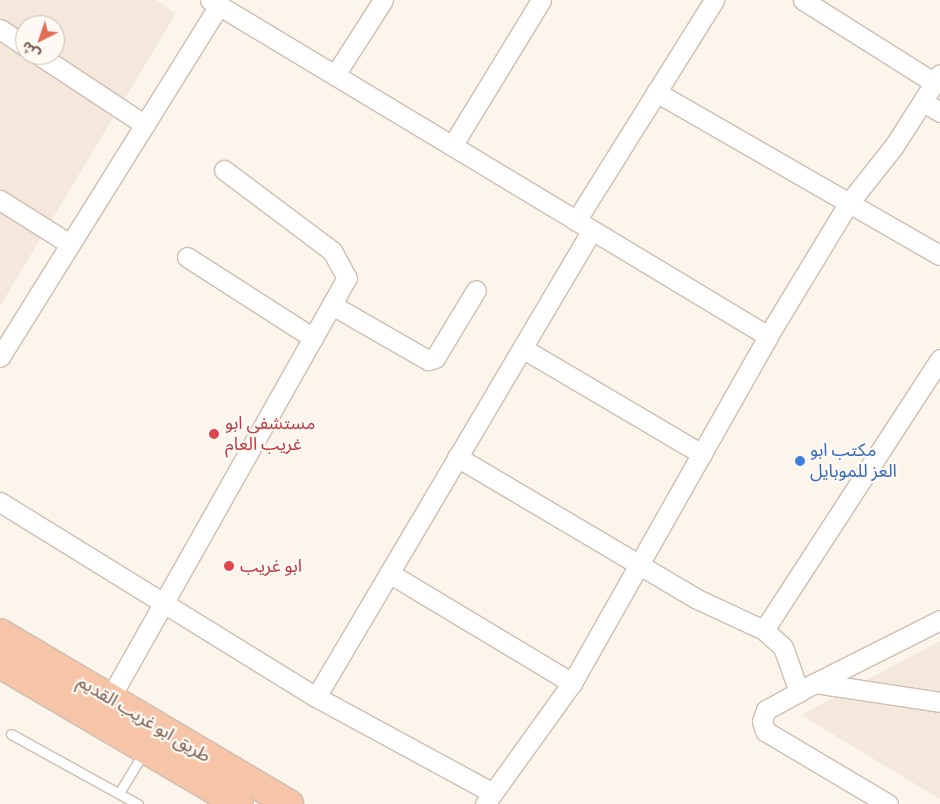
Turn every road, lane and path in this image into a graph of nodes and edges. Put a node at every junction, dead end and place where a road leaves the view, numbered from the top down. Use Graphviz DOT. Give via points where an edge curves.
graph roads {
  1 [pos="383,0"];
  2 [pos="541,0"];
  3 [pos="714,0"];
  4 [pos="803,0"];
  5 [pos="215,3"];
  6 [pos="0,29"];
  7 [pos="15,39"];
  8 [pos="54,65"];
  9 [pos="335,75"];
  10 [pos="937,78"];
  11 [pos="656,92"];
  12 [pos="923,102"];
  13 [pos="940,112"];
  14 [pos="145,125"];
  15 [pos="452,146"];
  16 [pos="224,170"];
  17 [pos="0,200"];
  18 [pos="848,204"];
  19 [pos="584,225"];
  20 [pos="70,244"];
  21 [pos="940,255"];
  22 [pos="187,257"];
  23 [pos="476,290"];
  24 [pos="332,305"];
  25 [pos="768,336"];
  26 [pos="313,338"];
  27 [pos="522,348"];
  28 [pos="2,351"];
  29 [pos="940,359"];
  30 [pos="702,454"];
  31 [pos="457,457"];
  32 [pos="0,502"];
  33 [pos="638,566"];
  34 [pos="389,572"];
  35 [pos="164,601"];
  36 [pos="940,620"];
  37 [pos="764,630"];
  38 [pos="0,633"];
  39 [pos="0,664"];
  40 [pos="572,683"];
  41 [pos="807,687"];
  42 [pos="316,696"];
  43 [pos="110,698"];
  44 [pos="940,702"];
  45 [pos="11,734"];
  46 [pos="146,749"];
  47 [pos="119,793"];
  48 [pos="489,798"];
  49 [pos="138,804"];
  50 [pos="239,804"];
  51 [pos="288,804"];
  52 [pos="888,804"];
  1 -- 9 [label="street"];
  2 -- 15 [label="street"];
  3 -- 11 [label="street"];
  4 -- 10 [label="street"];
  5 -- 9 [label="street"];
  5 -- 14 [label="street"];
  6 -- 7 [label="street"];
  8 -- 14 [label="street"];
  9 -- 15 [label="street"];
  10 -- 12 [label="street"];
  11 -- 18 [label="street"];
  11 -- 19 [label="street"];
  12 -- 13 [label="street"];
  12 -- 18 [label="street"];
  14 -- 20 [label="street"];
  15 -- 19 [label="street"];
  16 -- 24 [label="street" via="332,251 347,278"];
  17 -- 20 [label="street"];
  18 -- 21 [label="street"];
  18 -- 25 [label="street"];
  19 -- 25 [label="street"];
  19 -- 27 [label="street"];
  20 -- 28 [label="street"];
  22 -- 26 [label="street"];
  23 -- 24 [label="street" via="435,358 428,360"];
  24 -- 26 [label="street"];
  25 -- 30 [label="street"];
  26 -- 35 [label="street"];
  27 -- 30 [label="street"];
  27 -- 31 [label="street"];
  29 -- 37 [label="street"];
  30 -- 33 [label="street"];
  31 -- 33 [label="street"];
  31 -- 34 [label="street"];
  32 -- 35 [label="street"];
  33 -- 37 [label="street"];
  33 -- 40 [label="street"];
  34 -- 40 [label="street"];
  34 -- 42 [label="street"];
  35 -- 42 [label="street"];
  35 -- 43 [label="street"];
  36 -- 41 [label="street"];
  37 -- 41 [label="street" via="783,647"];
  38 -- 43 [label="highway, طريق ابو غريب القديم"];
  39 -- 46 [label="highway, طريق ابو غريب القديم"];
  40 -- 48 [label="street"];
  41 -- 44 [label="street"];
  41 -- 52 [label="street" via="766,710 765,732"];
  42 -- 48 [label="street"];
  43 -- 51 [label="highway, طريق ابو غريب القديم"];
  45 -- 47 [label="lane"];
  46 -- 47 [label="lane"];
  46 -- 50 [label="highway, طريق ابو غريب القديم"];
  47 -- 49 [label="lane"];
}
